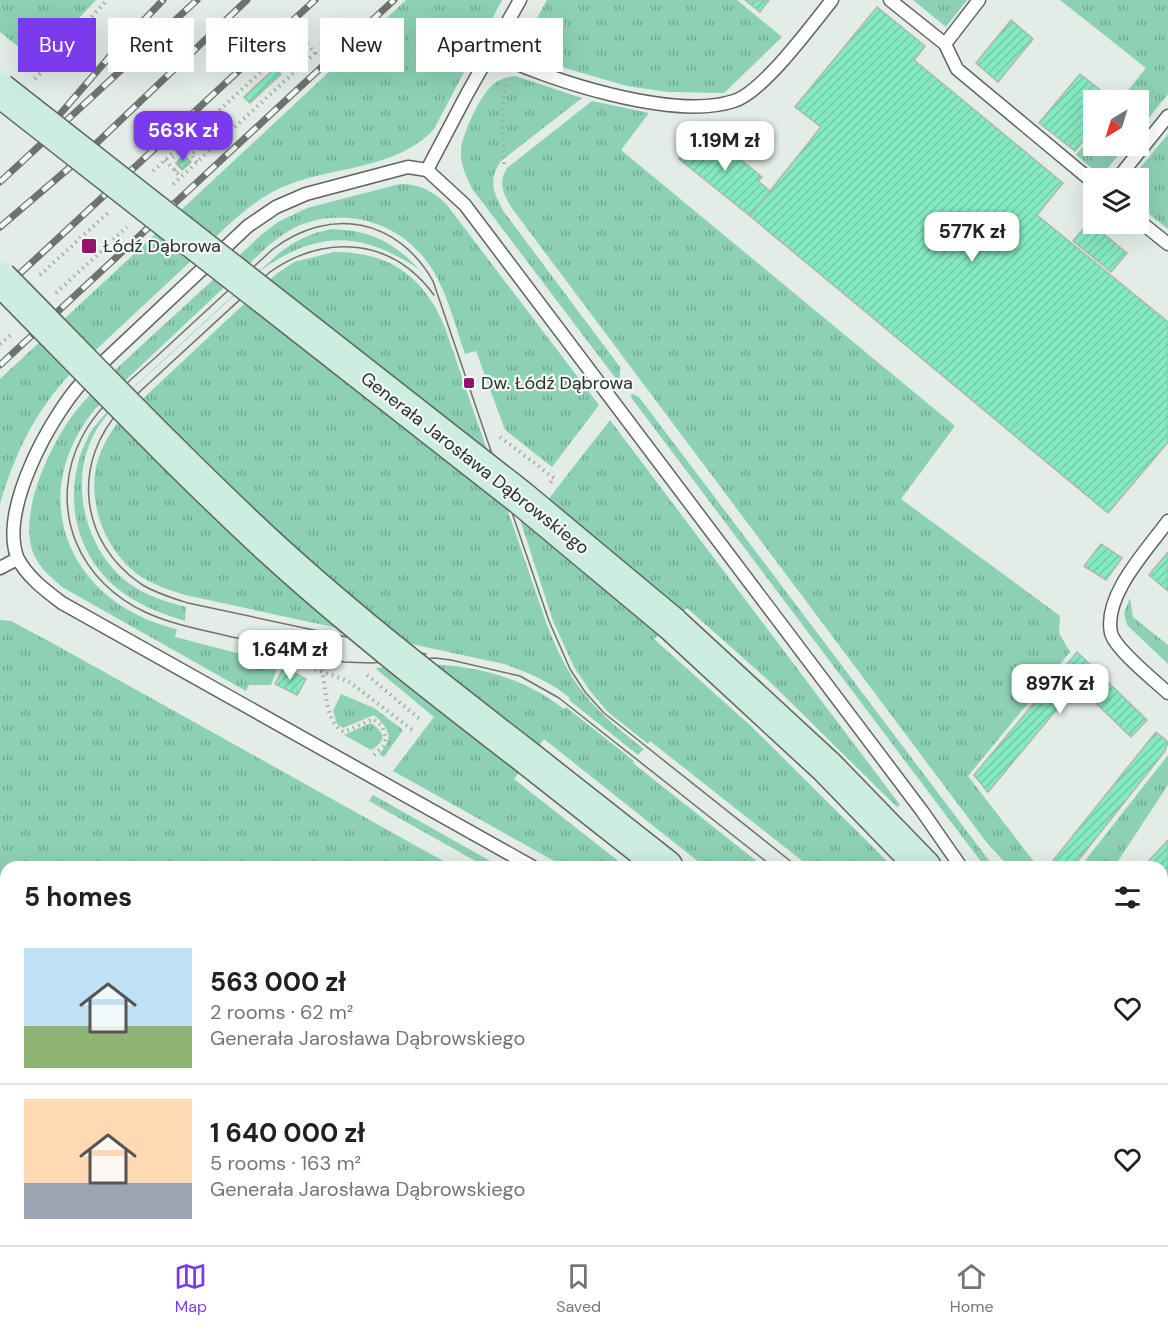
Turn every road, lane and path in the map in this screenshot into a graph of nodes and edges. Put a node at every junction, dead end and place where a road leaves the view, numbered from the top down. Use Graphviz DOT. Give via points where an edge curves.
graph roads {
  1 [pos="107,0"];
  2 [pos="520,0"];
  3 [pos="832,0"];
  4 [pos="890,0"];
  5 [pos="979,0"];
  6 [pos="510,18"];
  7 [pos="945,44"];
  8 [pos="315,52"];
  9 [pos="480,72"];
  10 [pos="512,72"];
  11 [pos="539,72"];
  12 [pos="16,86"];
  13 [pos="1168,116"];
  14 [pos="173,158"];
  15 [pos="165,160"];
  16 [pos="183,162"];
  17 [pos="197,162"];
  18 [pos="504,164"];
  19 [pos="1126,168"];
  20 [pos="427,170"];
  21 [pos="175,171"];
  22 [pos="1083,174"];
  23 [pos="147,176"];
  24 [pos="181,177"];
  25 [pos="113,208"];
  26 [pos="1149,229"];
  27 [pos="1168,244"];
  28 [pos="0,278"];
  29 [pos="35,280"];
  30 [pos="500,436"];
  31 [pos="554,478"];
  32 [pos="1168,521"];
  33 [pos="17,559"];
  34 [pos="0,568"];
  35 [pos="321,653"];
  36 [pos="315,669"];
  37 [pos="323,671"];
  38 [pos="367,675"];
  39 [pos="1168,693"];
  40 [pos="422,721"];
  41 [pos="414,731"];
  42 [pos="372,756"];
  43 [pos="522,861"];
  44 [pos="658,861"];
  45 [pos="918,861"];
  46 [pos="957,861"];
  1 -- 12 [label="path"];
  2 -- 6 [label="lane"];
  3 -- 11 [label="lane" via="766,79 736,101 692,107 639,100"];
  4 -- 7 [label="lane"];
  5 -- 7 [label="lane"];
  7 -- 22 [label="lane" via="957,69"];
  8 -- 15 [label="path" via="300,36"];
  9 -- 20 [label="lane"];
  10 -- 18 [label="path" via="504,92"];
  12 -- 45 [label="main road, Generała Jarosława Dąbrowskiego, bridge" via="671,623 827,767"];
  13 -- 19 [label="lane"];
  14 -- 17 [label="path" via="210,124 216,132 191,155"];
  15 -- 21 [label="path"];
  15 -- 23 [label="path"];
  16 -- 21 [label="path"];
  20 -- 33 [label="lane" via="408,167 378,174 306,194 264,214 82,382 46,429 22,485 12,523"];
  20 -- 46 [label="lane" via="465,205"];
  21 -- 24 [label="path"];
  25 -- 29 [label="path"];
  26 -- 27 [label="lane"];
  28 -- 44 [label="main road, bridge" via="211,491 330,601"];
  30 -- 31 [label="path"];
  32 -- 39 [label="lane" via="1120,587 1111,610 1111,634 1129,657"];
  33 -- 34 [label="lane"];
  33 -- 43 [label="lane" via="36,582 62,603"];
  35 -- 37 [label="path" via="318,662"];
  36 -- 37 [label="path"];
  37 -- 41 [label="path" via="348,681"];
  37 -- 42 [label="path" via="327,702 336,727 344,732 373,719 382,726 386,739"];
  38 -- 40 [label="path"];
}
